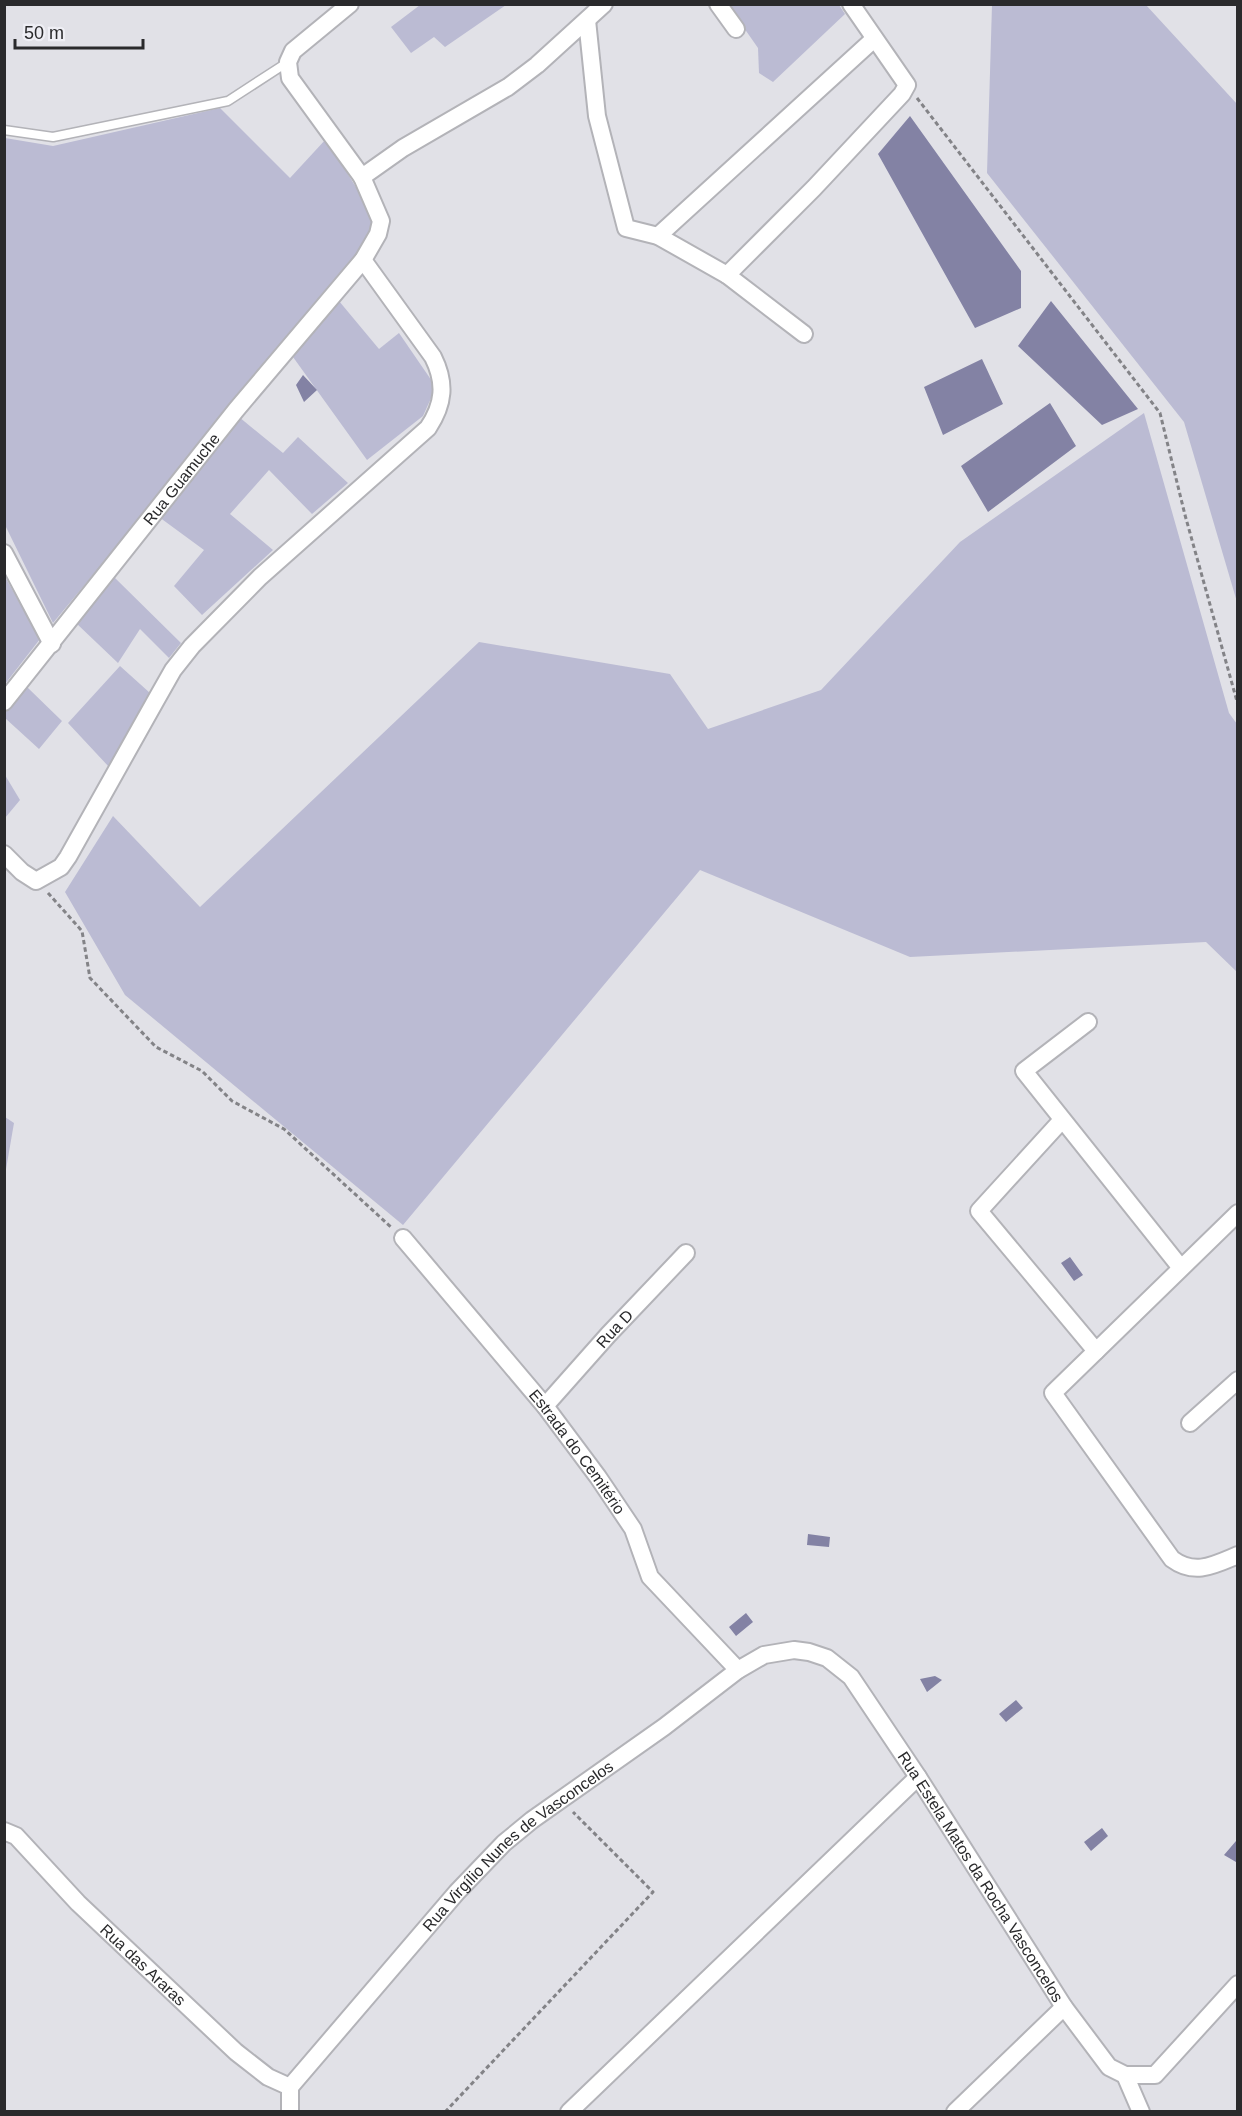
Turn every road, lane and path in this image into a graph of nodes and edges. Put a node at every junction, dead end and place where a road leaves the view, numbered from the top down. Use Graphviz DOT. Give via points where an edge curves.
graph roads {
  1 [pos="350,4"];
  2 [pos="604,4"];
  3 [pos="718,4"];
  4 [pos="851,4"];
  5 [pos="587,20"];
  6 [pos="736,29"];
  7 [pos="874,39"];
  8 [pos="288,62"];
  9 [pos="907,85"];
  10 [pos="4,129"];
  11 [pos="362,177"];
  12 [pos="658,236"];
  13 [pos="363,260"];
  14 [pos="727,275"];
  15 [pos="804,334"];
  16 [pos="4,553"];
  17 [pos="52,644"];
  18 [pos="4,702"];
  19 [pos="1238,705"];
  20 [pos="4,854"];
  21 [pos="36,881"];
  22 [pos="1088,1022"];
  23 [pos="1062,1120"];
  24 [pos="1238,1213"];
  25 [pos="404,1238"];
  26 [pos="686,1253"];
  27 [pos="1181,1268"];
  28 [pos="1096,1351"];
  29 [pos="1238,1380"];
  30 [pos="545,1406"];
  31 [pos="1190,1423"];
  32 [pos="1238,1555"];
  33 [pos="809,1652"];
  34 [pos="738,1671"];
  35 [pos="918,1777"];
  36 [pos="561,1800"];
  37 [pos="4,1832"];
  38 [pos="1238,1984"];
  39 [pos="1065,2007"];
  40 [pos="1125,2075"];
  41 [pos="290,2087"];
  42 [pos="290,2112"];
  43 [pos="445,2112"];
  44 [pos="568,2112"];
  45 [pos="955,2112"];
  46 [pos="1141,2112"];
  1 -- 8 [label="street" via="293,51"];
  2 -- 5 [label="street"];
  3 -- 6 [label="street"];
  4 -- 7 [label="street"];
  5 -- 11 [label="street" via="508,87 403,148"];
  5 -- 12 [label="street" via="597,116 626,228"];
  7 -- 9 [label="street"];
  7 -- 12 [label="street"];
  8 -- 10 [label="lane" via="228,101 52,137"];
  8 -- 11 [label="street" via="290,78"];
  9 -- 14 [label="street" via="854,147"];
  9 -- 19 [label="path" via="1160,413"];
  11 -- 13 [label="street, Rua Guamuche" via="381,221"];
  12 -- 14 [label="street"];
  13 -- 17 [label="street, Rua Guamuche" via="236,410"];
  13 -- 21 [label="street" via="439,368 443,389 435,417 428,428 260,577 192,646 173,670 68,857 61,867"];
  14 -- 15 [label="street"];
  16 -- 17 [label="street"];
  17 -- 18 [label="street, Rua Guamuche"];
  20 -- 21 [label="street"];
  21 -- 25 [label="path" via="82,931 90,978 156,1047 202,1071 232,1101 284,1129"];
  22 -- 23 [label="street" via="1024,1071"];
  23 -- 27 [label="street"];
  23 -- 28 [label="street" via="979,1211"];
  24 -- 27 [label="street"];
  25 -- 30 [label="street, Estrada do Cemitério"];
  26 -- 30 [label="street, Rua D"];
  27 -- 28 [label="street"];
  28 -- 32 [label="street" via="1053,1393 1172,1559 1197,1569"];
  29 -- 31 [label="street"];
  30 -- 34 [label="street, Estrada do Cemitério" via="633,1529 650,1577"];
  33 -- 34 [label="street, Rua Virgílio Nunes de Vasconcelos" via="771,1653"];
  33 -- 35 [label="street, Rua Estela Matos da Rocha Vasconcelos" via="827,1658 851,1677"];
  34 -- 36 [label="street, Rua Virgílio Nunes de Vasconcelos"];
  35 -- 39 [label="street, Rua Estela Matos da Rocha Vasconcelos"];
  35 -- 44 [label="street"];
  36 -- 41 [label="street, Rua Virgílio Nunes de Vasconcelos" via="504,1843 472,1876"];
  36 -- 43 [label="path" via="653,1892"];
  37 -- 41 [label="street, Rua das Araras" via="16,1836 78,1903 236,2052 268,2077"];
  38 -- 40 [label="street" via="1155,2075"];
  39 -- 40 [label="street, Rua Estela Matos da Rocha Vasconcelos" via="1109,2067"];
  39 -- 45 [label="street"];
  40 -- 46 [label="street, Rua Estela Matos da Rocha Vasconcelos"];
  41 -- 42 [label="street"];
}
